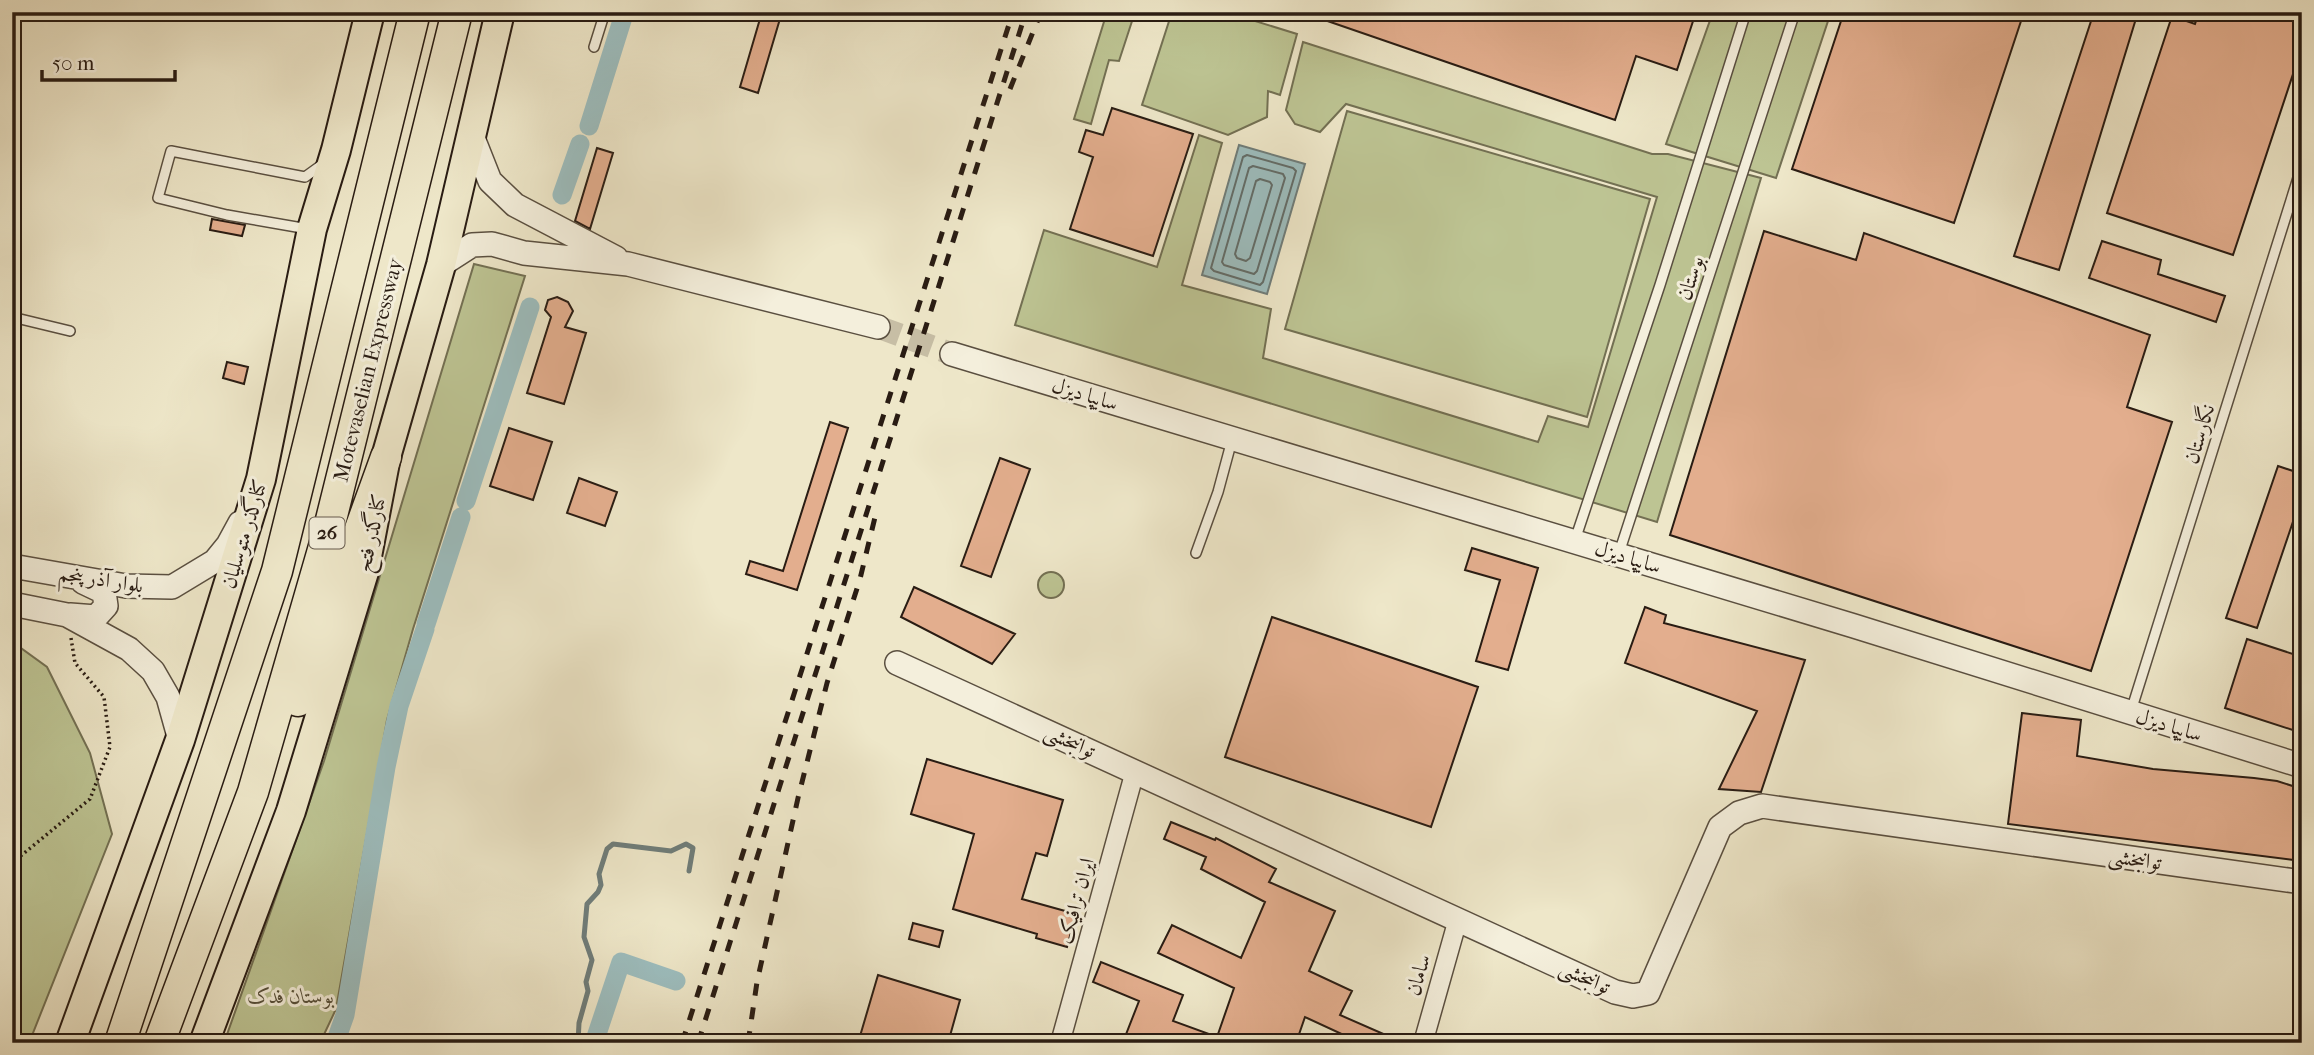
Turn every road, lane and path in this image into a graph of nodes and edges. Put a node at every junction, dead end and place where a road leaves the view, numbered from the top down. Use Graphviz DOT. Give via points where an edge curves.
graph roads {
  1 [pos="370,12"];
  2 [pos="415,12"];
  3 [pos="457,12"];
  4 [pos="500,12"];
  5 [pos="605,12"];
  6 [pos="1746,12"];
  7 [pos="1795,12"];
  8 [pos="594,47"];
  9 [pos="471,133"];
  10 [pos="336,150"];
  11 [pos="2302,165"];
  12 [pos="312,229"];
  13 [pos="628,264"];
  14 [pos="441,265"];
  15 [pos="12,317"];
  16 [pos="878,327"];
  17 [pos="70,331"];
  18 [pos="952,354"];
  19 [pos="1232,438"];
  20 [pos="386,457"];
  21 [pos="261,479"];
  22 [pos="1574,541"];
  23 [pos="1196,552"];
  24 [pos="1619,555"];
  25 [pos="12,565"];
  26 [pos="65,573"];
  27 [pos="12,604"];
  28 [pos="67,615"];
  29 [pos="897,663"];
  30 [pos="2131,712"];
  31 [pos="180,740"];
  32 [pos="2302,766"];
  33 [pos="1135,771"];
  34 [pos="253,793"];
  35 [pos="12,863"];
  36 [pos="2302,882"];
  37 [pos="1458,919"];
  38 [pos="70,1043"];
  39 [pos="120,1043"];
  40 [pos="159,1043"];
  41 [pos="204,1043"];
  42 [pos="1060,1043"];
  43 [pos="1423,1043"];
  1 -- 10 [label="main road, کنارگذر متوسلیان"];
  2 -- 39 [label="highway, Motevaselian Expressway / 26" via="277,571"];
  3 -- 34 [label="highway, Motevaselian Expressway / 26" via="327,536"];
  4 -- 9 [label="main road, کنارگذر فتح"];
  5 -- 8 [label="lane"];
  6 -- 22 [label="lane, بوستان"];
  7 -- 24 [label="lane, بوستان"];
  9 -- 13 [label="street" via="490,181 515,205"];
  9 -- 14 [label="main road, کنارگذر فتح"];
  10 -- 12 [label="main road, کنارگذر متوسلیان"];
  10 -- 12 [label="lane" via="305,177 172,151 158,198"];
  11 -- 30 [label="lane, نگارستان"];
  12 -- 21 [label="main road, کنارگذر متوسلیان"];
  13 -- 14 [label="street" via="524,253 492,244 472,245"];
  13 -- 16 [label="street"];
  14 -- 20 [label="main road, کنارگذر فتح"];
  15 -- 17 [label="lane"];
  18 -- 19 [label="street, سایپا دیزل"];
  19 -- 22 [label="street, سایپا دیزل"];
  19 -- 23 [label="lane"];
  20 -- 34 [label="highway" via="296,708"];
  20 -- 41 [label="main road, کنارگذر فتح" via="364,572 295,798"];
  21 -- 26 [label="street, بلوار آذر پنجم" via="228,545 215,561 172,587 126,586"];
  21 -- 31 [label="main road, کنارگذر متوسلیان"];
  22 -- 24 [label="street, سایپا دیزل"];
  24 -- 30 [label="street, سایپا دیزل"];
  25 -- 26 [label="street, بلوار آذر پنجم"];
  26 -- 28 [label="street" via="104,593 106,606 96,617"];
  27 -- 28 [label="street, بلوار آذر پنجم"];
  28 -- 31 [label="street, بلوار آذر پنجم" via="129,649 153,671 168,697"];
  28 -- 35 [label="path" via="75,663 104,697 110,747 90,799"];
  29 -- 33 [label="street, توانبخشی"];
  30 -- 32 [label="street, سایپا دیزل"];
  31 -- 38 [label="main road, کنارگذر متوسلیان"];
  33 -- 37 [label="street, توانبخشی"];
  33 -- 42 [label="street, ایران ترافیک"];
  34 -- 40 [label="highway, Motevaselian Expressway / 26"];
  36 -- 37 [label="street, توانبخشی" via="1762,806 1739,813 1720,827 1648,993 1615,992"];
  37 -- 43 [label="street, سامان"];
}
